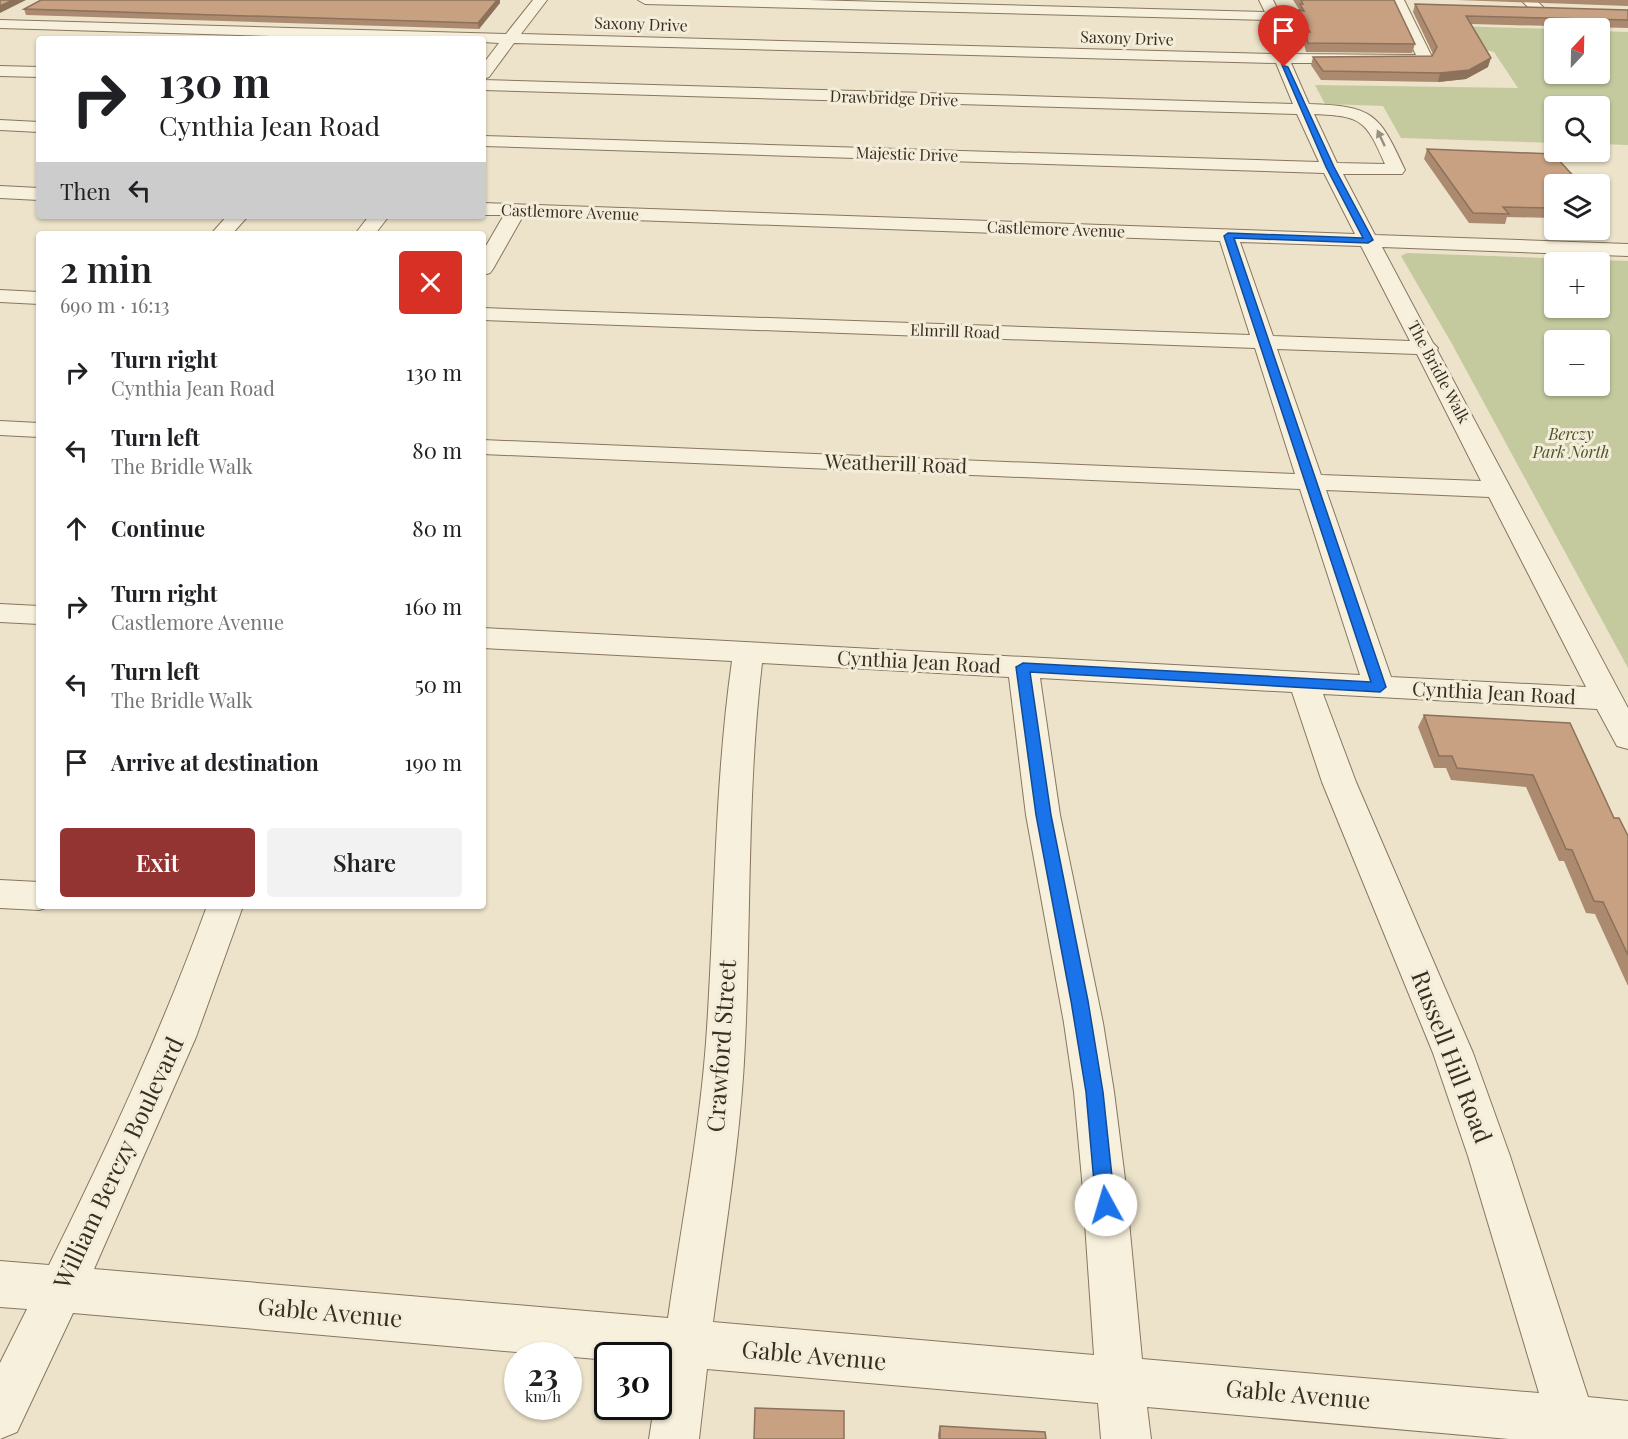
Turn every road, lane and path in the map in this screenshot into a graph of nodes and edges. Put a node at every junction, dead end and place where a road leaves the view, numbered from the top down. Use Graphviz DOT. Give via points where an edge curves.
graph roads {
  1 [pos="540,0"];
  2 [pos="645,0"];
  3 [pos="670,0"];
  4 [pos="1266,0"];
  5 [pos="1404,4"];
  6 [pos="1139,6"];
  7 [pos="21,10"];
  8 [pos="1274,16"];
  9 [pos="0,22"];
  10 [pos="420,36"];
  11 [pos="486,38"];
  12 [pos="510,39"];
  13 [pos="1282,59"];
  14 [pos="486,70"];
  15 [pos="0,71"];
  16 [pos="36,72"];
  17 [pos="486,86"];
  18 [pos="1305,110"];
  19 [pos="0,125"];
  20 [pos="36,127"];
  21 [pos="486,141"];
  22 [pos="1330,167"];
  23 [pos="1401,177"];
  24 [pos="0,192"];
  25 [pos="36,194"];
  26 [pos="486,209"];
  27 [pos="516,211"];
  28 [pos="235,219"];
  29 [pos="377,219"];
  30 [pos="224,231"];
  31 [pos="367,231"];
  32 [pos="1228,236"];
  33 [pos="1368,240"];
  34 [pos="1628,249"];
  35 [pos="486,264"];
  36 [pos="0,296"];
  37 [pos="36,298"];
  38 [pos="486,314"];
  39 [pos="1262,342"];
  40 [pos="1427,348"];
  41 [pos="0,428"];
  42 [pos="36,430"];
  43 [pos="486,447"];
  44 [pos="1310,482"];
  45 [pos="1500,490"];
  46 [pos="0,613"];
  47 [pos="36,615"];
  48 [pos="486,638"];
  49 [pos="748,652"];
  50 [pos="1023,667"];
  51 [pos="1304,683"];
  52 [pos="1380,687"];
  53 [pos="1607,699"];
  54 [pos="1628,738"];
  55 [pos="0,894"];
  56 [pos="36,896"];
  57 [pos="224,909"];
  58 [pos="0,1284"];
  59 [pos="60,1289"];
  60 [pos="686,1345"];
  61 [pos="1119,1380"];
  62 [pos="0,1415"];
  63 [pos="1628,1425"];
  64 [pos="1575,1429"];
  65 [pos="675,1439"];
  66 [pos="1126,1439"];
  1 -- 12 [label="street"];
  2 -- 3 [label="street"];
  3 -- 6 [label="street"];
  4 -- 8 [label="street, The Bridle Walk"];
  5 -- 13 [label="street, Saxony Drive" via="1422,60"];
  6 -- 8 [label="street"];
  7 -- 9 [label="street"];
  8 -- 13 [label="street, The Bridle Walk"];
  9 -- 10 [label="street, Saxony Drive"];
  11 -- 12 [label="street, Saxony Drive"];
  12 -- 13 [label="street, Saxony Drive"];
  12 -- 14 [label="street"];
  13 -- 18 [label="street, The Bridle Walk"];
  15 -- 16 [label="street"];
  17 -- 18 [label="street, Drawbridge Drive"];
  18 -- 22 [label="street, The Bridle Walk"];
  23 -- 18 [label="street, Drawbridge Drive, one-way" via="1369,118 1344,111"];
  19 -- 20 [label="street"];
  21 -- 22 [label="street, Majestic Drive"];
  22 -- 23 [label="street, Majestic Drive"];
  22 -- 33 [label="street, The Bridle Walk"];
  24 -- 25 [label="street"];
  26 -- 27 [label="street, Castlemore Avenue"];
  27 -- 32 [label="street, Castlemore Avenue"];
  27 -- 35 [label="street"];
  28 -- 30 [label="street"];
  29 -- 31 [label="street"];
  32 -- 33 [label="street, Castlemore Avenue"];
  32 -- 39 [label="street"];
  33 -- 34 [label="street, Castlemore Avenue"];
  33 -- 40 [label="street, The Bridle Walk"];
  36 -- 37 [label="street"];
  38 -- 39 [label="street, Elmrill Road"];
  39 -- 40 [label="street, Elmrill Road"];
  39 -- 44 [label="street"];
  40 -- 45 [label="street, The Bridle Walk"];
  41 -- 42 [label="street"];
  43 -- 44 [label="street, Weatherill Road"];
  44 -- 45 [label="street"];
  44 -- 52 [label="street"];
  45 -- 53 [label="street, The Bridle Walk"];
  46 -- 47 [label="street"];
  48 -- 49 [label="street, Cynthia Jean Road"];
  49 -- 50 [label="street, Cynthia Jean Road"];
  49 -- 60 [label="street, Crawford Street" via="736,754 722,1100"];
  50 -- 51 [label="street, Cynthia Jean Road"];
  50 -- 61 [label="street" via="1043,815 1094,1092"];
  51 -- 52 [label="street, Cynthia Jean Road"];
  51 -- 64 [label="street, Russell Hill Road" via="1339,782 1454,1053"];
  52 -- 53 [label="street, Cynthia Jean Road"];
  53 -- 54 [label="street, The Bridle Walk"];
  55 -- 56 [label="street"];
  57 -- 59 [label="street, William Berczy Boulevard" via="159,1082"];
  58 -- 59 [label="street, Gable Avenue"];
  59 -- 60 [label="street, Gable Avenue"];
  59 -- 62 [label="street, William Berczy Boulevard"];
  60 -- 61 [label="street, Gable Avenue"];
  60 -- 65 [label="street, Crawford Street"];
  61 -- 64 [label="street, Gable Avenue"];
  61 -- 66 [label="street"];
  63 -- 64 [label="street, Gable Avenue"];
}
